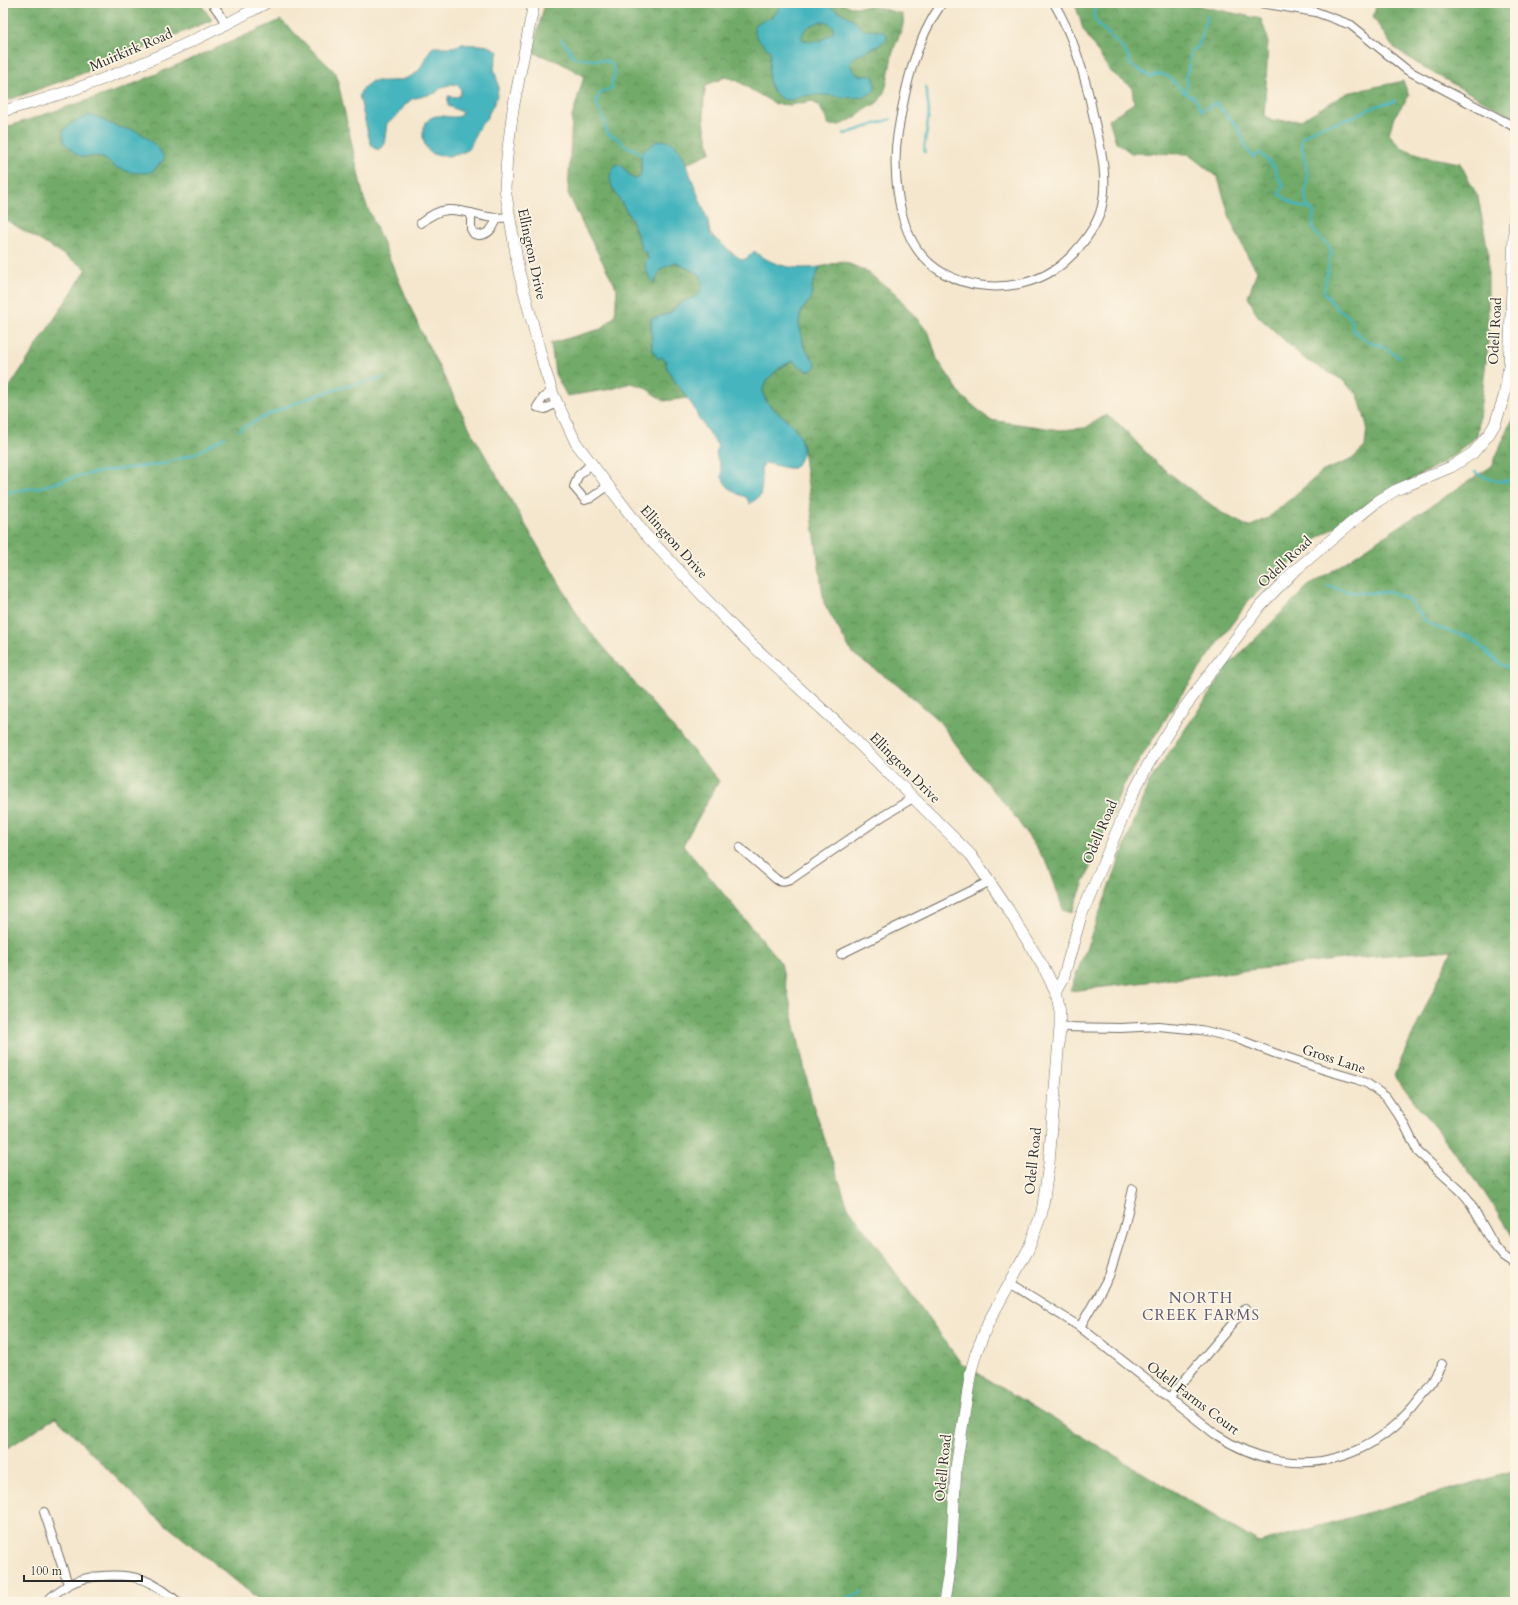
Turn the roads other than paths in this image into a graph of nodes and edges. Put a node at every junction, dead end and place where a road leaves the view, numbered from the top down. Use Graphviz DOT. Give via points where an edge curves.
graph roads {
  1 [pos="212,3"];
  2 [pos="266,3"];
  3 [pos="534,3"];
  4 [pos="942,3"];
  5 [pos="1054,3"];
  6 [pos="1260,3"];
  7 [pos="226,24"];
  8 [pos="3,111"];
  9 [pos="1515,127"];
  10 [pos="1515,210"];
  11 [pos="471,213"];
  12 [pos="509,217"];
  13 [pos="497,219"];
  14 [pos="421,223"];
  15 [pos="552,391"];
  16 [pos="557,403"];
  17 [pos="591,464"];
  18 [pos="608,486"];
  19 [pos="913,798"];
  20 [pos="740,848"];
  21 [pos="990,881"];
  22 [pos="841,954"];
  23 [pos="1056,992"];
  24 [pos="1060,1027"];
  25 [pos="1133,1189"];
  26 [pos="1515,1264"];
  27 [pos="1010,1283"];
  28 [pos="1245,1309"];
  29 [pos="1080,1327"];
  30 [pos="1442,1364"];
  31 [pos="1170,1397"];
  32 [pos="44,1512"];
  33 [pos="68,1584"];
  34 [pos="46,1602"];
  35 [pos="178,1602"];
  36 [pos="944,1602"];
  1 -- 7 [label="street"];
  2 -- 7 [label="street, Muirkirk Road"];
  3 -- 12 [label="street, Ellington Drive" via="513,109 507,156 505,189"];
  4 -- 5 [label="street" via="915,58 903,100 896,147 900,205 917,249 934,267 965,282 1004,286 1040,277 1060,265 1080,246 1094,227 1103,202 1102,156 1091,100 1077,50"];
  6 -- 9 [label="street" via="1316,12 1352,25 1407,70"];
  7 -- 8 [label="street, Muirkirk Road" via="94,82"];
  10 -- 23 [label="street, Odell Road" via="1509,366 1504,397 1495,424 1473,453 1451,467 1396,490 1378,501 1297,569 1260,606 1179,715 1132,795 1081,916 1063,979"];
  11 -- 13 [label="street"];
  11 -- 13 [label="street" via="471,229 478,236 489,232"];
  11 -- 14 [label="street" via="443,210 429,215"];
  12 -- 13 [label="street"];
  12 -- 15 [label="street, Ellington Drive" via="526,300"];
  15 -- 16 [label="street, Ellington Drive"];
  15 -- 16 [label="street" via="537,407 545,409"];
  16 -- 17 [label="street, Ellington Drive" via="576,443"];
  17 -- 18 [label="street, Ellington Drive"];
  17 -- 18 [label="street" via="575,480 574,487 577,492 585,500"];
  18 -- 19 [label="street, Ellington Drive" via="644,533 738,632 847,732"];
  19 -- 20 [label="street" via="784,882 780,882"];
  19 -- 21 [label="street, Ellington Drive" via="971,855"];
  21 -- 22 [label="street"];
  21 -- 23 [label="street, Ellington Drive"];
  23 -- 24 [label="street, Odell Road"];
  24 -- 26 [label="street, Gross Lane" via="1158,1026 1201,1030 1235,1038 1368,1084 1386,1097 1403,1122 1418,1152 1468,1199 1494,1245 1503,1256"];
  24 -- 27 [label="street, Odell Road" via="1049,1163 1042,1212 1028,1250"];
  25 -- 29 [label="street" via="1109,1276"];
  27 -- 29 [label="street, Odell Farms Court"];
  27 -- 36 [label="street, Odell Road" via="980,1341 971,1371 956,1466 951,1558"];
  28 -- 31 [label="street"];
  29 -- 31 [label="street, Odell Farms Court"];
  30 -- 31 [label="street, Odell Farms Court" via="1420,1401 1387,1433 1350,1454 1320,1461 1292,1462 1246,1452 1215,1434"];
  32 -- 33 [label="street"];
  33 -- 34 [label="street"];
  33 -- 35 [label="street" via="103,1576 135,1578 157,1586"];
}
